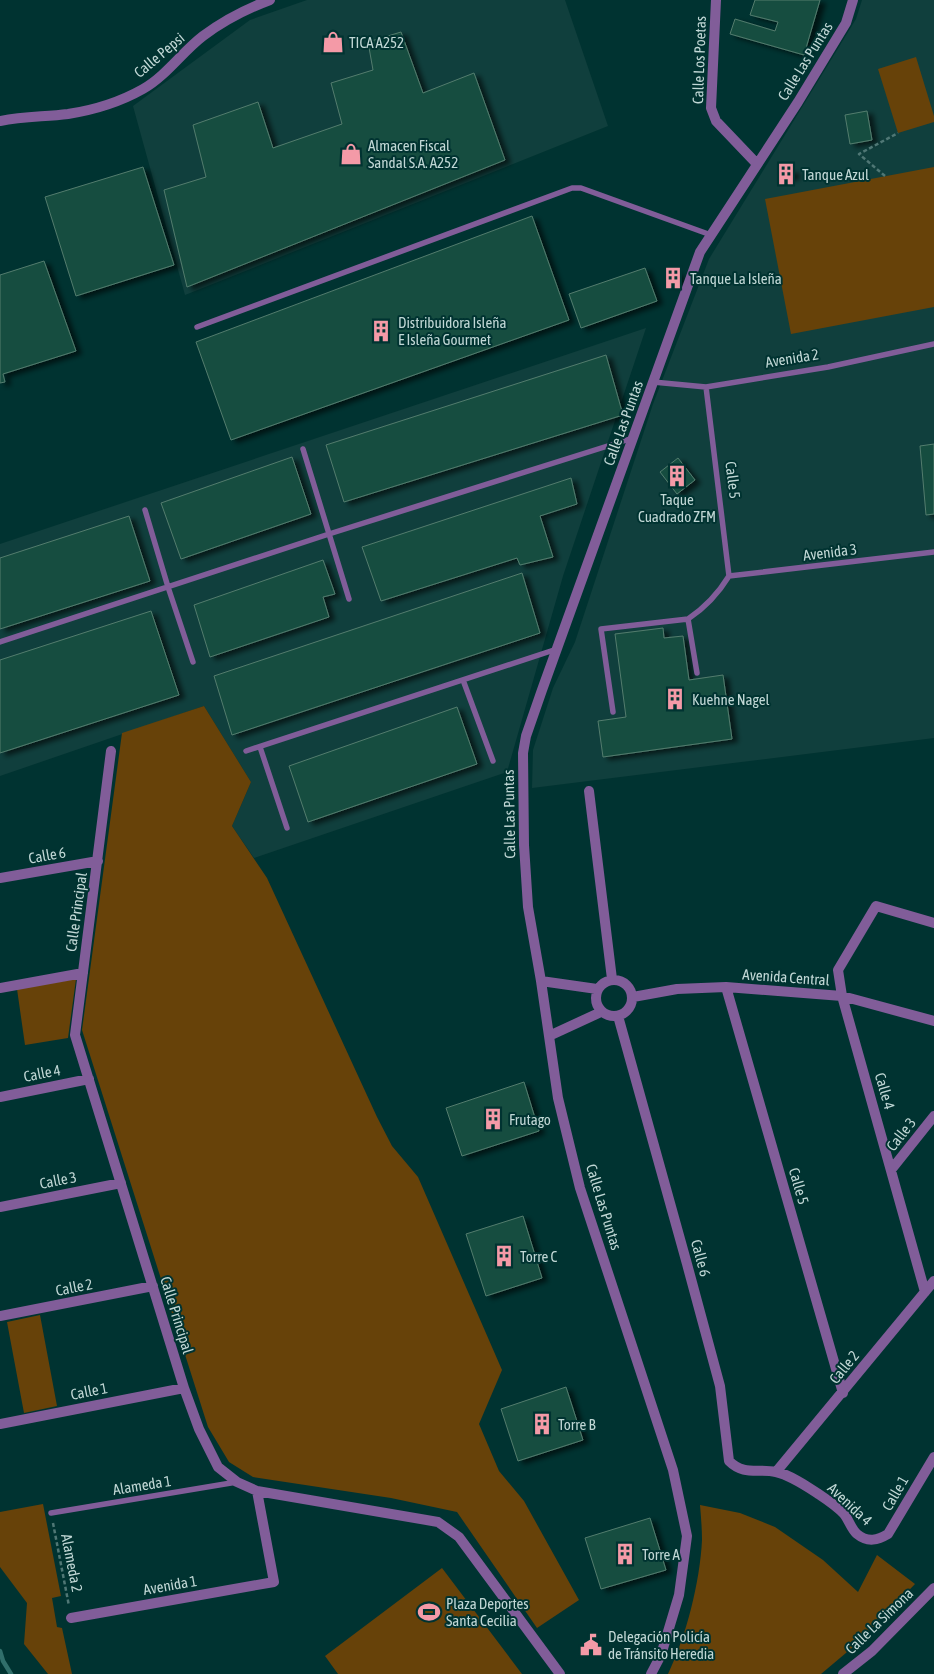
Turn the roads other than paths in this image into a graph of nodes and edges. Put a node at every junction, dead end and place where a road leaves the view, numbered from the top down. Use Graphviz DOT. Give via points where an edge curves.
graph roads {
  1 [pos="270,0"];
  2 [pos="716,0"];
  3 [pos="853,0"];
  4 [pos="0,121"];
  5 [pos="757,164"];
  6 [pos="711,235"];
  7 [pos="197,327"];
  8 [pos="934,344"];
  9 [pos="653,382"];
  10 [pos="706,387"];
  11 [pos="633,438"];
  12 [pos="302,450"];
  13 [pos="145,510"];
  14 [pos="329,534"];
  15 [pos="934,552"];
  16 [pos="730,576"];
  17 [pos="168,587"];
  18 [pos="349,599"];
  19 [pos="688,619"];
  20 [pos="0,642"];
  21 [pos="557,649"];
  22 [pos="193,662"];
  23 [pos="697,673"];
  24 [pos="464,680"];
  25 [pos="613,712"];
  26 [pos="260,747"];
  27 [pos="111,751"];
  28 [pos="246,751"];
  29 [pos="493,761"];
  30 [pos="588,791"];
  31 [pos="287,828"];
  32 [pos="98,861"];
  33 [pos="0,878"];
  34 [pos="934,923"];
  35 [pos="83,973"];
  36 [pos="612,979"];
  37 [pos="541,981"];
  38 [pos="726,987"];
  39 [pos="0,988"];
  40 [pos="597,990"];
  41 [pos="842,996"];
  42 [pos="633,997"];
  43 [pos="601,1012"];
  44 [pos="618,1016"];
  45 [pos="934,1020"];
  46 [pos="549,1036"];
  47 [pos="89,1079"];
  48 [pos="0,1097"];
  49 [pos="934,1116"];
  50 [pos="892,1170"];
  51 [pos="121,1183"];
  52 [pos="0,1206"];
  53 [pos="934,1281"];
  54 [pos="153,1286"];
  55 [pos="925,1292"];
  56 [pos="934,1299"];
  57 [pos="0,1316"];
  58 [pos="184,1388"];
  59 [pos="843,1393"];
  60 [pos="0,1424"];
  61 [pos="934,1457"];
  62 [pos="776,1472"];
  63 [pos="237,1482"];
  64 [pos="257,1491"];
  65 [pos="51,1513"];
  66 [pos="878,1540"];
  67 [pos="934,1588"];
  68 [pos="71,1618"];
  69 [pos="857,1664"];
  70 [pos="560,1674"];
  71 [pos="651,1674"];
  72 [pos="843,1674"];
  73 [pos="861,1674"];
  1 -- 4 [label="street, Calle Pepsi" via="246,9 203,36 144,88 110,104 68,114"];
  2 -- 5 [label="street, Calle Los Poetas" via="711,108 716,121"];
  3 -- 5 [label="street, Calle Las Puntas" via="846,23"];
  5 -- 6 [label="street, Calle Las Puntas"];
  6 -- 7 [label="lane" via="580,188 572,188"];
  6 -- 9 [label="street, Calle Las Puntas" via="700,252"];
  8 -- 10 [label="lane, Avenida 2" via="828,367"];
  9 -- 10 [label="lane, Avenida 2"];
  9 -- 11 [label="street, Calle Las Puntas"];
  10 -- 16 [label="lane, Calle 5"];
  11 -- 14 [label="lane"];
  11 -- 21 [label="street, Calle Las Puntas"];
  12 -- 14 [label="lane"];
  13 -- 17 [label="lane"];
  14 -- 17 [label="lane"];
  14 -- 18 [label="lane"];
  15 -- 16 [label="lane, Avenida 3"];
  16 -- 19 [label="lane" via="718,594"];
  17 -- 20 [label="lane"];
  17 -- 22 [label="lane"];
  19 -- 23 [label="lane"];
  19 -- 25 [label="lane" via="601,629"];
  21 -- 24 [label="lane"];
  21 -- 37 [label="street, Calle Las Puntas" via="526,736 522,772 528,907"];
  24 -- 26 [label="lane"];
  24 -- 29 [label="lane"];
  26 -- 28 [label="lane"];
  26 -- 31 [label="lane"];
  27 -- 32 [label="street, Calle Principal"];
  30 -- 36 [label="street"];
  32 -- 33 [label="street, Calle 6"];
  32 -- 35 [label="street, Calle Principal"];
  34 -- 41 [label="street, Calle 4" via="876,906 838,970"];
  35 -- 39 [label="street"];
  35 -- 47 [label="street, Calle Principal" via="75,1035"];
  36 -- 40 [label="street"];
  36 -- 42 [label="street" via="629,986"];
  37 -- 40 [label="street"];
  37 -- 46 [label="street, Calle Las Puntas"];
  38 -- 41 [label="street, Avenida Central"];
  38 -- 42 [label="street, Avenida Central" via="677,989"];
  38 -- 59 [label="street, Calle 5"];
  40 -- 43 [label="street" via="596,1001"];
  41 -- 45 [label="street, Avenida Central"];
  41 -- 50 [label="street, Calle 4"];
  42 -- 44 [label="street" via="629,1009"];
  43 -- 44 [label="street"];
  43 -- 46 [label="street"];
  44 -- 62 [label="street, Calle 6" via="720,1386 729,1461 736,1468"];
  46 -- 71 [label="street, Calle Las Puntas" via="558,1098 580,1188 672,1470 687,1536 679,1595 661,1655"];
  47 -- 48 [label="street, Calle 4"];
  47 -- 51 [label="street, Calle Principal"];
  49 -- 50 [label="street, Calle 3"];
  50 -- 55 [label="street, Calle 4"];
  51 -- 52 [label="street, Calle 3"];
  51 -- 54 [label="street, Calle Principal"];
  53 -- 55 [label="street, Calle 2"];
  54 -- 57 [label="street, Calle 2"];
  54 -- 58 [label="street, Calle Principal"];
  55 -- 56 [label="street"];
  55 -- 59 [label="street, Calle 2"];
  58 -- 60 [label="street, Calle 1"];
  58 -- 63 [label="street, Calle Principal" via="218,1467"];
  59 -- 62 [label="street, Calle 2"];
  61 -- 66 [label="street, Calle 1" via="888,1534"];
  62 -- 66 [label="street, Avenida 4" via="825,1498 844,1515 856,1534 868,1540"];
  63 -- 64 [label="street, Calle Principal"];
  63 -- 65 [label="lane, Alameda 1"];
  64 -- 68 [label="street, Avenida 1" via="274,1582"];
  64 -- 70 [label="street, Calle Principal" via="438,1522 459,1537"];
  67 -- 69 [label="street, Calle La Simona"];
  69 -- 72 [label="street, Calle La Simona"];
  69 -- 73 [label="street"];
}
